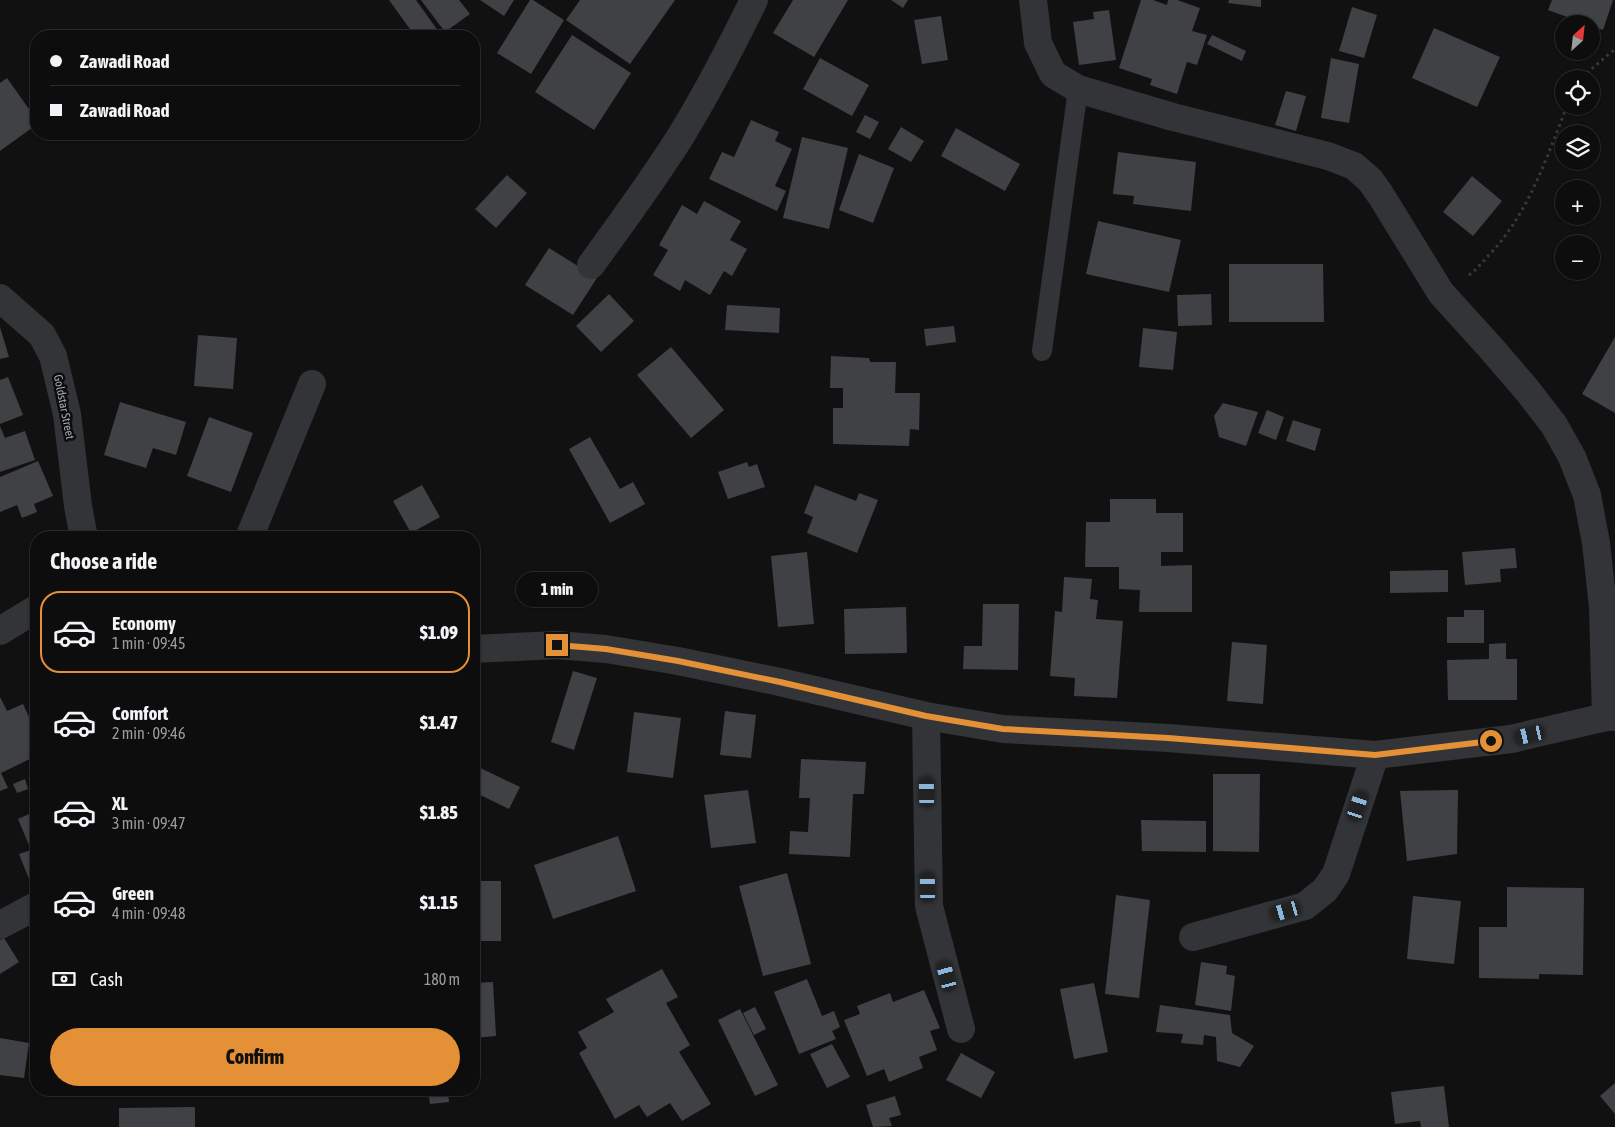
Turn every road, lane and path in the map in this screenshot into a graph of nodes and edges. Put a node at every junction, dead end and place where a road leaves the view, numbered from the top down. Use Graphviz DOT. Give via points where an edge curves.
graph roads {
  1 [pos="754,0"];
  2 [pos="1033,0"];
  3 [pos="1615,49"];
  4 [pos="1590,70"];
  5 [pos="1078,89"];
  6 [pos="1563,115"];
  7 [pos="591,265"];
  8 [pos="1441,293"];
  9 [pos="0,298"];
  10 [pos="1042,352"];
  11 [pos="312,384"];
  12 [pos="83,531"];
  13 [pos="252,531"];
  14 [pos="30,613"];
  15 [pos="0,631"];
  16 [pos="480,649"];
  17 [pos="926,716"];
  18 [pos="1610,717"];
  19 [pos="1375,755"];
  20 [pos="30,909"];
  21 [pos="0,925"];
  22 [pos="1192,937"];
  23 [pos="961,1029"];
  1 -- 7 [label="street" via="682,133"];
  2 -- 5 [label="street" via="1038,43 1053,74"];
  3 -- 4 [label="path"];
  5 -- 8 [label="street" via="1328,156 1354,166 1380,194"];
  5 -- 10 [label="lane"];
  6 -- 8 [label="path" via="1525,207 1498,246 1472,273"];
  8 -- 18 [label="street" via="1554,425 1587,495 1596,543"];
  9 -- 12 [label="street, Goldstar Street" via="42,335 53,356 67,414"];
  11 -- 13 [label="street"];
  14 -- 15 [label="street"];
  16 -- 17 [label="street" via="557,645 606,649 780,682"];
  17 -- 19 [label="street" via="1003,729 1168,738"];
  17 -- 23 [label="street" via="929,906"];
  18 -- 19 [label="street" via="1510,739"];
  19 -- 22 [label="street" via="1336,874 1325,890 1305,906"];
  20 -- 21 [label="street"];
}
